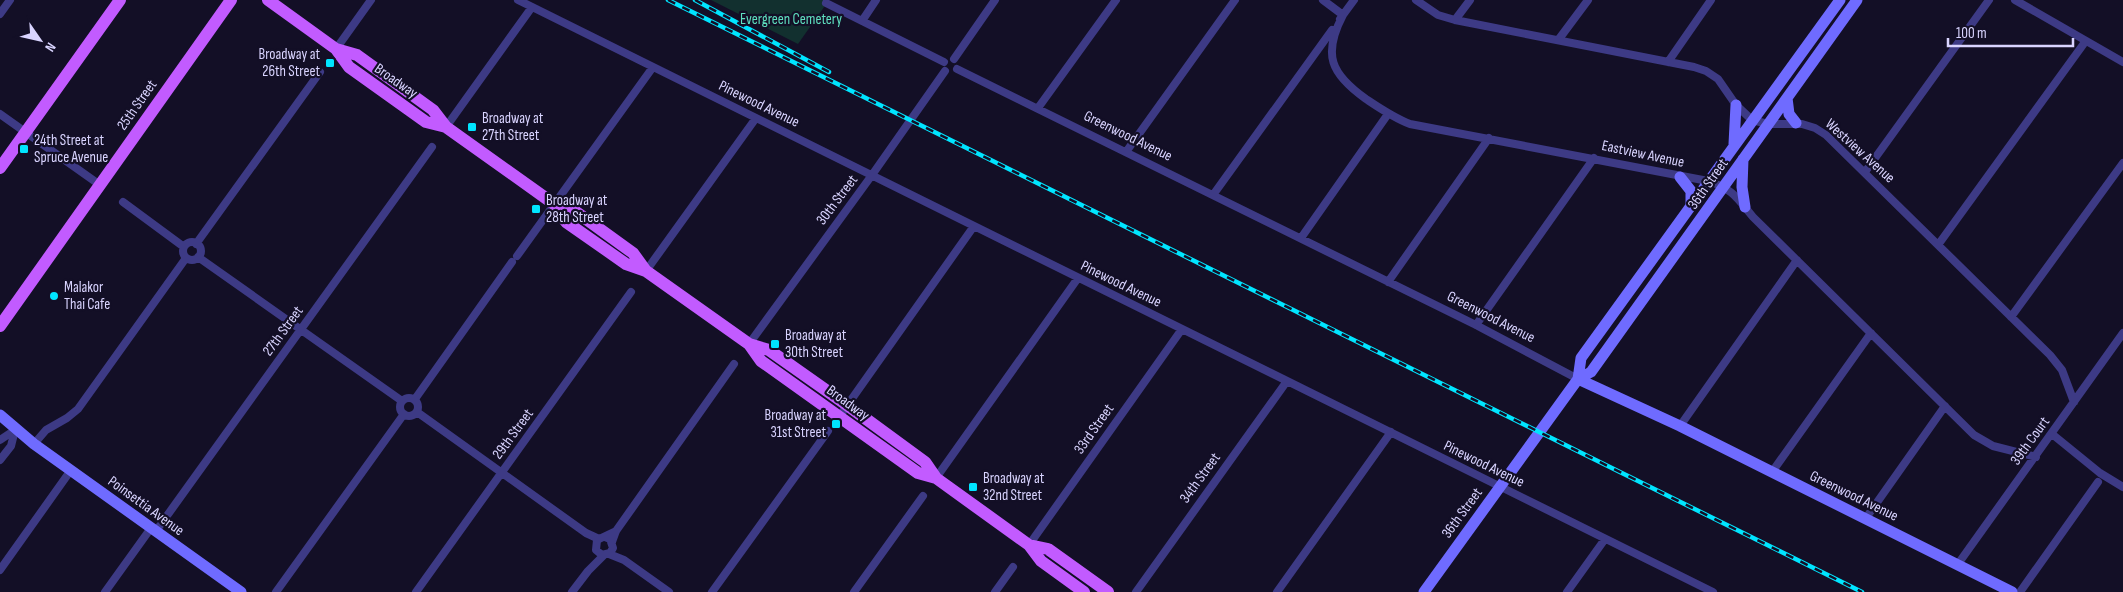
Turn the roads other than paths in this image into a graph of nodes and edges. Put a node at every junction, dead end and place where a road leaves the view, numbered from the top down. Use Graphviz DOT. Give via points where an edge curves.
graph roads {
  1 [pos="10,0"];
  2 [pos="120,0"];
  3 [pos="231,0"];
  4 [pos="268,0"];
  5 [pos="371,0"];
  6 [pos="518,0"];
  7 [pos="876,0"];
  8 [pos="995,0"];
  9 [pos="1116,0"];
  10 [pos="1235,0"];
  11 [pos="1323,0"];
  12 [pos="1354,0"];
  13 [pos="1416,0"];
  14 [pos="1470,0"];
  15 [pos="1588,0"];
  16 [pos="1711,0"];
  17 [pos="1840,0"];
  18 [pos="1857,0"];
  19 [pos="1989,0"];
  20 [pos="2015,0"];
  21 [pos="826,4"];
  22 [pos="532,7"];
  23 [pos="0,14"];
  24 [pos="1343,14"];
  25 [pos="1455,20"];
  26 [pos="862,21"];
  27 [pos="1560,39"];
  28 [pos="2085,42"];
  29 [pos="336,49"];
  30 [pos="954,59"];
  31 [pos="944,62"];
  32 [pos="1668,62"];
  33 [pos="2123,62"];
  34 [pos="653,67"];
  35 [pos="957,68"];
  36 [pos="945,71"];
  37 [pos="320,72"];
  38 [pos="1787,98"];
  39 [pos="1736,105"];
  40 [pos="1038,108"];
  41 [pos="0,114"];
  42 [pos="1388,114"];
  43 [pos="756,118"];
  44 [pos="1752,120"];
  45 [pos="1796,123"];
  46 [pos="1768,124"];
  47 [pos="446,127"];
  48 [pos="26,132"];
  49 [pos="1490,138"];
  50 [pos="1734,144"];
  51 [pos="432,146"];
  52 [pos="1126,152"];
  53 [pos="1594,158"];
  54 [pos="1743,159"];
  55 [pos="2123,163"];
  56 [pos="0,168"];
  57 [pos="1866,172"];
  58 [pos="872,176"];
  59 [pos="1680,177"];
  60 [pos="1708,180"];
  61 [pos="100,185"];
  62 [pos="1724,186"];
  63 [pos="1213,195"];
  64 [pos="123,202"];
  65 [pos="554,204"];
  66 [pos="1691,205"];
  67 [pos="1745,207"];
  68 [pos="974,226"];
  69 [pos="1301,238"];
  70 [pos="196,244"];
  71 [pos="1938,245"];
  72 [pos="184,247"];
  73 [pos="198,257"];
  74 [pos="186,258"];
  75 [pos="1797,260"];
  76 [pos="646,271"];
  77 [pos="1078,278"];
  78 [pos="1388,282"];
  79 [pos="631,292"];
  80 [pos="2011,317"];
  81 [pos="1476,325"];
  82 [pos="0,326"];
  83 [pos="301,329"];
  84 [pos="1182,329"];
  85 [pos="1871,333"];
  86 [pos="2123,333"];
  87 [pos="749,344"];
  88 [pos="734,364"];
  89 [pos="1578,379"];
  90 [pos="1287,381"];
  91 [pos="415,399"];
  92 [pos="402,401"];
  93 [pos="2074,402"];
  94 [pos="847,405"];
  95 [pos="1945,406"];
  96 [pos="417,412"];
  97 [pos="404,414"];
  98 [pos="0,415"];
  99 [pos="839,417"];
  100 [pos="0,423"];
  101 [pos="1680,426"];
  102 [pos="16,430"];
  103 [pos="828,431"];
  104 [pos="1391,432"];
  105 [pos="2052,434"];
  106 [pos="0,440"];
  107 [pos="34,444"];
  108 [pos="2036,457"];
  109 [pos="0,460"];
  110 [pos="71,470"];
  111 [pos="1772,472"];
  112 [pos="502,473"];
  113 [pos="936,478"];
  114 [pos="2098,482"];
  115 [pos="1500,487"];
  116 [pos="2123,487"];
  117 [pos="923,496"];
  118 [pos="1866,518"];
  119 [pos="154,530"];
  120 [pos="616,531"];
  121 [pos="1605,539"];
  122 [pos="599,543"];
  123 [pos="1029,545"];
  124 [pos="609,549"];
  125 [pos="1958,564"];
  126 [pos="1013,567"];
  127 [pos="0,570"];
  128 [pos="588,572"];
  129 [pos="105,592"];
  130 [pos="241,592"];
  131 [pos="276,592"];
  132 [pos="416,592"];
  133 [pos="572,592"];
  134 [pos="669,592"];
  135 [pos="712,592"];
  136 [pos="854,592"];
  137 [pos="995,592"];
  138 [pos="1084,592"];
  139 [pos="1108,592"];
  140 [pos="1136,592"];
  141 [pos="1277,592"];
  142 [pos="1424,592"];
  143 [pos="1567,592"];
  144 [pos="1711,592"];
  145 [pos="2012,592"];
  146 [pos="2020,592"];
  1 -- 23 [label="street"];
  2 -- 48 [label="main road"];
  3 -- 61 [label="main road, 25th Street"];
  4 -- 29 [label="main road, Broadway"];
  5 -- 29 [label="street"];
  6 -- 22 [label="street, Pinewood Avenue"];
  7 -- 26 [label="street"];
  8 -- 30 [label="street"];
  9 -- 40 [label="street"];
  10 -- 52 [label="street"];
  11 -- 24 [label="street"];
  12 -- 24 [label="street"];
  13 -- 25 [label="street, Westview Avenue" via="1438,15"];
  14 -- 25 [label="street"];
  15 -- 27 [label="street"];
  16 -- 32 [label="street"];
  17 -- 44 [label="street, 36th Street"];
  18 -- 38 [label="street, 36th Street"];
  19 -- 57 [label="street"];
  20 -- 28 [label="street"];
  21 -- 26 [label="street"];
  22 -- 34 [label="street, Pinewood Avenue"];
  22 -- 47 [label="street"];
  24 -- 42 [label="street, Eastview Avenue" via="1331,43 1336,68 1352,89"];
  24 -- 63 [label="street"];
  25 -- 27 [label="street, Westview Avenue"];
  26 -- 31 [label="street"];
  27 -- 32 [label="street, Westview Avenue"];
  28 -- 33 [label="street"];
  28 -- 71 [label="street"];
  29 -- 47 [label="main road, Broadway" via="349,67 426,122"];
  30 -- 31 [label="street"];
  30 -- 35 [label="street"];
  31 -- 36 [label="street"];
  32 -- 39 [label="street, Westview Avenue" via="1706,71 1718,79"];
  34 -- 43 [label="street, Pinewood Avenue"];
  34 -- 65 [label="street"];
  35 -- 36 [label="street"];
  35 -- 40 [label="street, Greenwood Avenue"];
  36 -- 58 [label="street, 30th Street"];
  37 -- 70 [label="street"];
  38 -- 45 [label="street" via="1789,114"];
  38 -- 46 [label="street, 36th Street"];
  39 -- 44 [label="street, Westview Avenue"];
  39 -- 50 [label="street"];
  40 -- 52 [label="street, Greenwood Avenue"];
  41 -- 48 [label="street"];
  42 -- 49 [label="street, Eastview Avenue" via="1410,124"];
  42 -- 69 [label="street"];
  43 -- 58 [label="street, Pinewood Avenue"];
  43 -- 76 [label="street"];
  44 -- 46 [label="street, Westview Avenue"];
  44 -- 50 [label="street, 36th Street"];
  45 -- 46 [label="street, Westview Avenue"];
  45 -- 57 [label="street, Westview Avenue" via="1820,131"];
  46 -- 54 [label="street, 36th Street"];
  47 -- 65 [label="main road, Broadway"];
  48 -- 56 [label="main road"];
  48 -- 61 [label="street"];
  49 -- 53 [label="street, Eastview Avenue"];
  49 -- 78 [label="street"];
  50 -- 60 [label="street, 36th Street"];
  51 -- 83 [label="street, 27th Street"];
  52 -- 63 [label="street, Greenwood Avenue"];
  53 -- 59 [label="street, Eastview Avenue"];
  53 -- 81 [label="street"];
  54 -- 62 [label="street, 36th Street"];
  54 -- 67 [label="street"];
  55 -- 80 [label="street"];
  57 -- 71 [label="street, Westview Avenue"];
  58 -- 68 [label="street, Pinewood Avenue"];
  58 -- 87 [label="street, 30th Street"];
  59 -- 60 [label="street, Eastview Avenue"];
  59 -- 66 [label="street" via="1691,191"];
  60 -- 62 [label="street, Eastview Avenue"];
  60 -- 66 [label="street, 36th Street"];
  61 -- 82 [label="main road, 25th Street"];
  62 -- 67 [label="street, Eastview Avenue"];
  62 -- 89 [label="street, 36th Street" via="1591,372"];
  63 -- 69 [label="street, Greenwood Avenue"];
  64 -- 72 [label="street"];
  65 -- 76 [label="main road, Broadway" via="575,211 633,253"];
  65 -- 91 [label="street"];
  66 -- 89 [label="street, 36th Street" via="1581,358"];
  67 -- 75 [label="street, Eastview Avenue"];
  68 -- 77 [label="street, Pinewood Avenue"];
  68 -- 94 [label="street"];
  69 -- 78 [label="street, Greenwood Avenue"];
  70 -- 72 [label="street" via="188,243"];
  70 -- 73 [label="street" via="200,250"];
  71 -- 80 [label="street, Westview Avenue"];
  72 -- 74 [label="street"];
  73 -- 74 [label="street"];
  73 -- 83 [label="street"];
  74 -- 107 [label="street" via="78,409 46,430"];
  75 -- 85 [label="street, Eastview Avenue"];
  75 -- 101 [label="street"];
  76 -- 87 [label="main road, Broadway"];
  77 -- 84 [label="street, Pinewood Avenue"];
  77 -- 113 [label="street"];
  78 -- 81 [label="street, Greenwood Avenue"];
  79 -- 112 [label="street, 29th Street"];
  80 -- 93 [label="street, Westview Avenue" via="2062,370"];
  81 -- 89 [label="street, Greenwood Avenue"];
  83 -- 92 [label="street"];
  83 -- 119 [label="street, 27th Street"];
  84 -- 90 [label="street, Pinewood Avenue"];
  84 -- 123 [label="street, 33rd Street"];
  85 -- 95 [label="street, Eastview Avenue"];
  85 -- 111 [label="street"];
  86 -- 93 [label="street, 39th Court"];
  87 -- 94 [label="main road, Broadway" via="769,350"];
  87 -- 99 [label="main road, Broadway" via="761,361"];
  88 -- 120 [label="street"];
  89 -- 101 [label="street, Greenwood Avenue"];
  89 -- 115 [label="street, 36th Street"];
  90 -- 104 [label="street, Pinewood Avenue"];
  90 -- 140 [label="street, 34th Street"];
  91 -- 92 [label="street" via="409,397"];
  91 -- 96 [label="street"];
  92 -- 97 [label="street" via="400,407"];
  93 -- 105 [label="street, 39th Court"];
  94 -- 99 [label="street"];
  94 -- 113 [label="main road, Broadway" via="925,462"];
  95 -- 108 [label="street, Eastview Avenue" via="1987,444"];
  95 -- 118 [label="street"];
  96 -- 97 [label="street" via="409,416"];
  96 -- 112 [label="street"];
  97 -- 131 [label="street"];
  98 -- 102 [label="street"];
  99 -- 113 [label="main road, Broadway" via="918,473"];
  100 -- 102 [label="street"];
  101 -- 111 [label="street, Greenwood Avenue"];
  102 -- 106 [label="street"];
  102 -- 107 [label="street, Poinsettia Avenue"];
  102 -- 109 [label="street" via="11,446"];
  103 -- 135 [label="street"];
  104 -- 115 [label="street, Pinewood Avenue"];
  104 -- 141 [label="street"];
  105 -- 108 [label="street, 39th Court"];
  105 -- 116 [label="street"];
  107 -- 110 [label="street, Poinsettia Avenue"];
  108 -- 125 [label="street, 39th Court"];
  110 -- 119 [label="street, Poinsettia Avenue"];
  110 -- 127 [label="street"];
  111 -- 118 [label="street, Greenwood Avenue"];
  112 -- 122 [label="street"];
  112 -- 132 [label="street, 29th Street"];
  113 -- 123 [label="main road, Broadway"];
  114 -- 146 [label="street"];
  115 -- 121 [label="street, Pinewood Avenue"];
  115 -- 142 [label="street, 36th Street"];
  117 -- 136 [label="street"];
  118 -- 125 [label="street, Greenwood Avenue"];
  119 -- 129 [label="street, 27th Street"];
  119 -- 130 [label="street, Poinsettia Avenue"];
  120 -- 122 [label="street"];
  120 -- 124 [label="street"];
  121 -- 143 [label="street"];
  121 -- 144 [label="street, Pinewood Avenue"];
  122 -- 124 [label="street"];
  122 -- 124 [label="street"];
  122 -- 128 [label="street"];
  123 -- 138 [label="main road, Broadway" via="1040,561"];
  123 -- 139 [label="main road, Broadway" via="1048,549"];
  124 -- 128 [label="street"];
  124 -- 134 [label="street"];
  125 -- 145 [label="street, Greenwood Avenue"];
  126 -- 137 [label="street"];
  128 -- 133 [label="street"];
}
